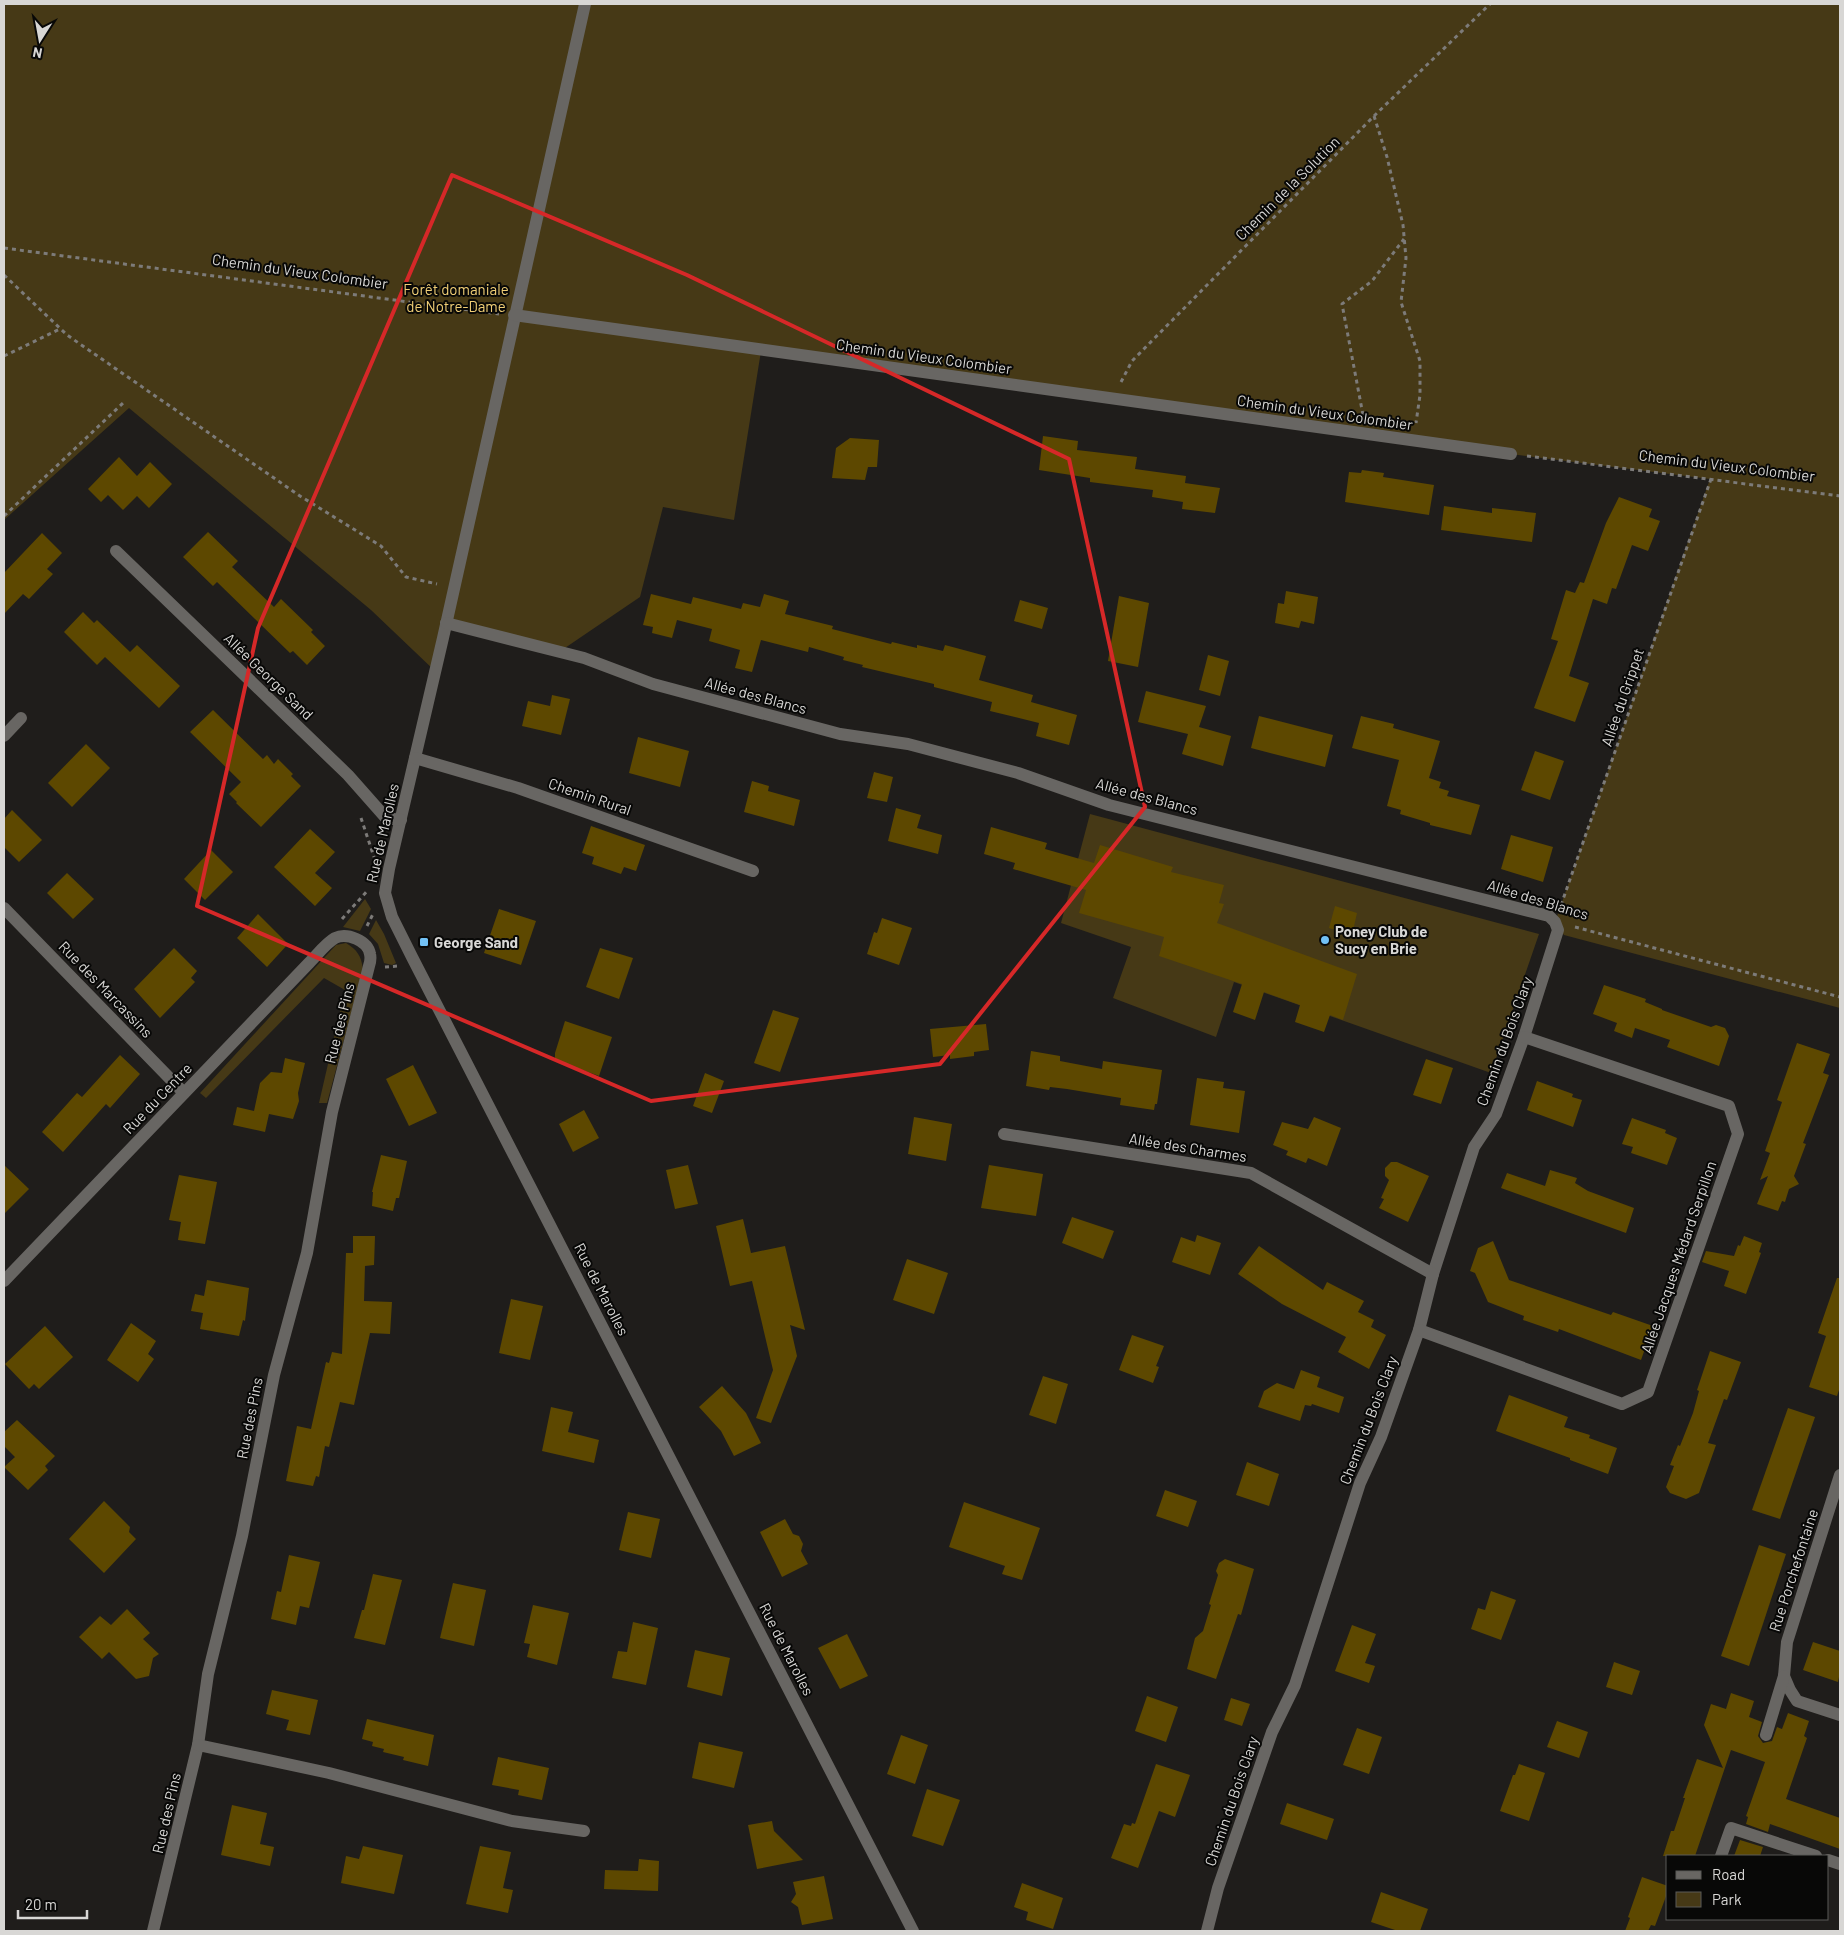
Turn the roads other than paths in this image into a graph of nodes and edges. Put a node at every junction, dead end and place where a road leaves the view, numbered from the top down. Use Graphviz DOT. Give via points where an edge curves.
graph roads {
  1 [pos="585,4"];
  2 [pos="514,316"];
  3 [pos="1511,454"];
  4 [pos="116,551"];
  5 [pos="446,623"];
  6 [pos="20,718"];
  7 [pos="4,736"];
  8 [pos="415,758"];
  9 [pos="401,820"];
  10 [pos="753,871"];
  11 [pos="4,908"];
  12 [pos="1555,922"];
  13 [pos="335,938"];
  14 [pos="1524,1037"];
  15 [pos="184,1093"];
  16 [pos="1004,1134"];
  17 [pos="1433,1274"];
  18 [pos="4,1281"];
  19 [pos="1419,1330"];
  20 [pos="1840,1475"];
  21 [pos="1784,1676"];
  22 [pos="1840,1715"];
  23 [pos="1766,1735"];
  24 [pos="198,1745"];
  25 [pos="584,1831"];
  26 [pos="1721,1855"];
  27 [pos="1813,1855"];
  28 [pos="153,1931"];
  29 [pos="913,1931"];
  30 [pos="1207,1931"];
  1 -- 2 [label="street, Rue de Marolles"];
  2 -- 3 [label="street, Chemin du Vieux Colombier"];
  2 -- 5 [label="street, Rue de Marolles"];
  4 -- 9 [label="street, Allée George Sand" via="348,775 386,818"];
  5 -- 8 [label="street, Rue de Marolles"];
  5 -- 12 [label="street, Allée des Blancs" via="584,658 653,684 840,734 908,744 1018,773 1109,805 1549,916"];
  6 -- 7 [label="street"];
  8 -- 9 [label="street, Rue de Marolles"];
  8 -- 10 [label="street, Chemin Rural" via="518,788"];
  9 -- 29 [label="street, Rue de Marolles" via="385,893 392,917"];
  11 -- 15 [label="street, Rue des Marcassins"];
  12 -- 14 [label="street, Chemin du Bois Clary" via="1558,930 1554,946"];
  13 -- 15 [label="street, Rue du Centre"];
  13 -- 24 [label="street, Rue des Pins" via="345,936 360,940 368,948 369,966 332,1112 307,1253 274,1375 242,1536 208,1674"];
  14 -- 17 [label="street, Chemin du Bois Clary" via="1496,1114 1474,1147"];
  14 -- 19 [label="street, Allée Jacques Médard Serpillon" via="1729,1106 1738,1134 1648,1392 1622,1404"];
  15 -- 18 [label="street, Rue du Centre"];
  16 -- 17 [label="street, Allée des Charmes" via="1251,1173"];
  17 -- 19 [label="street, Chemin du Bois Clary"];
  19 -- 30 [label="street, Chemin du Bois Clary" via="1360,1483 1295,1685 1272,1732 1218,1888"];
  20 -- 21 [label="street, Rue Porchefontaine" via="1787,1642"];
  21 -- 22 [label="street" via="1797,1701"];
  21 -- 23 [label="street, Rue Porchefontaine"];
  24 -- 25 [label="street" via="329,1773 512,1822"];
  24 -- 28 [label="street, Rue des Pins"];
  26 -- 27 [label="street" via="1731,1828"];
}
